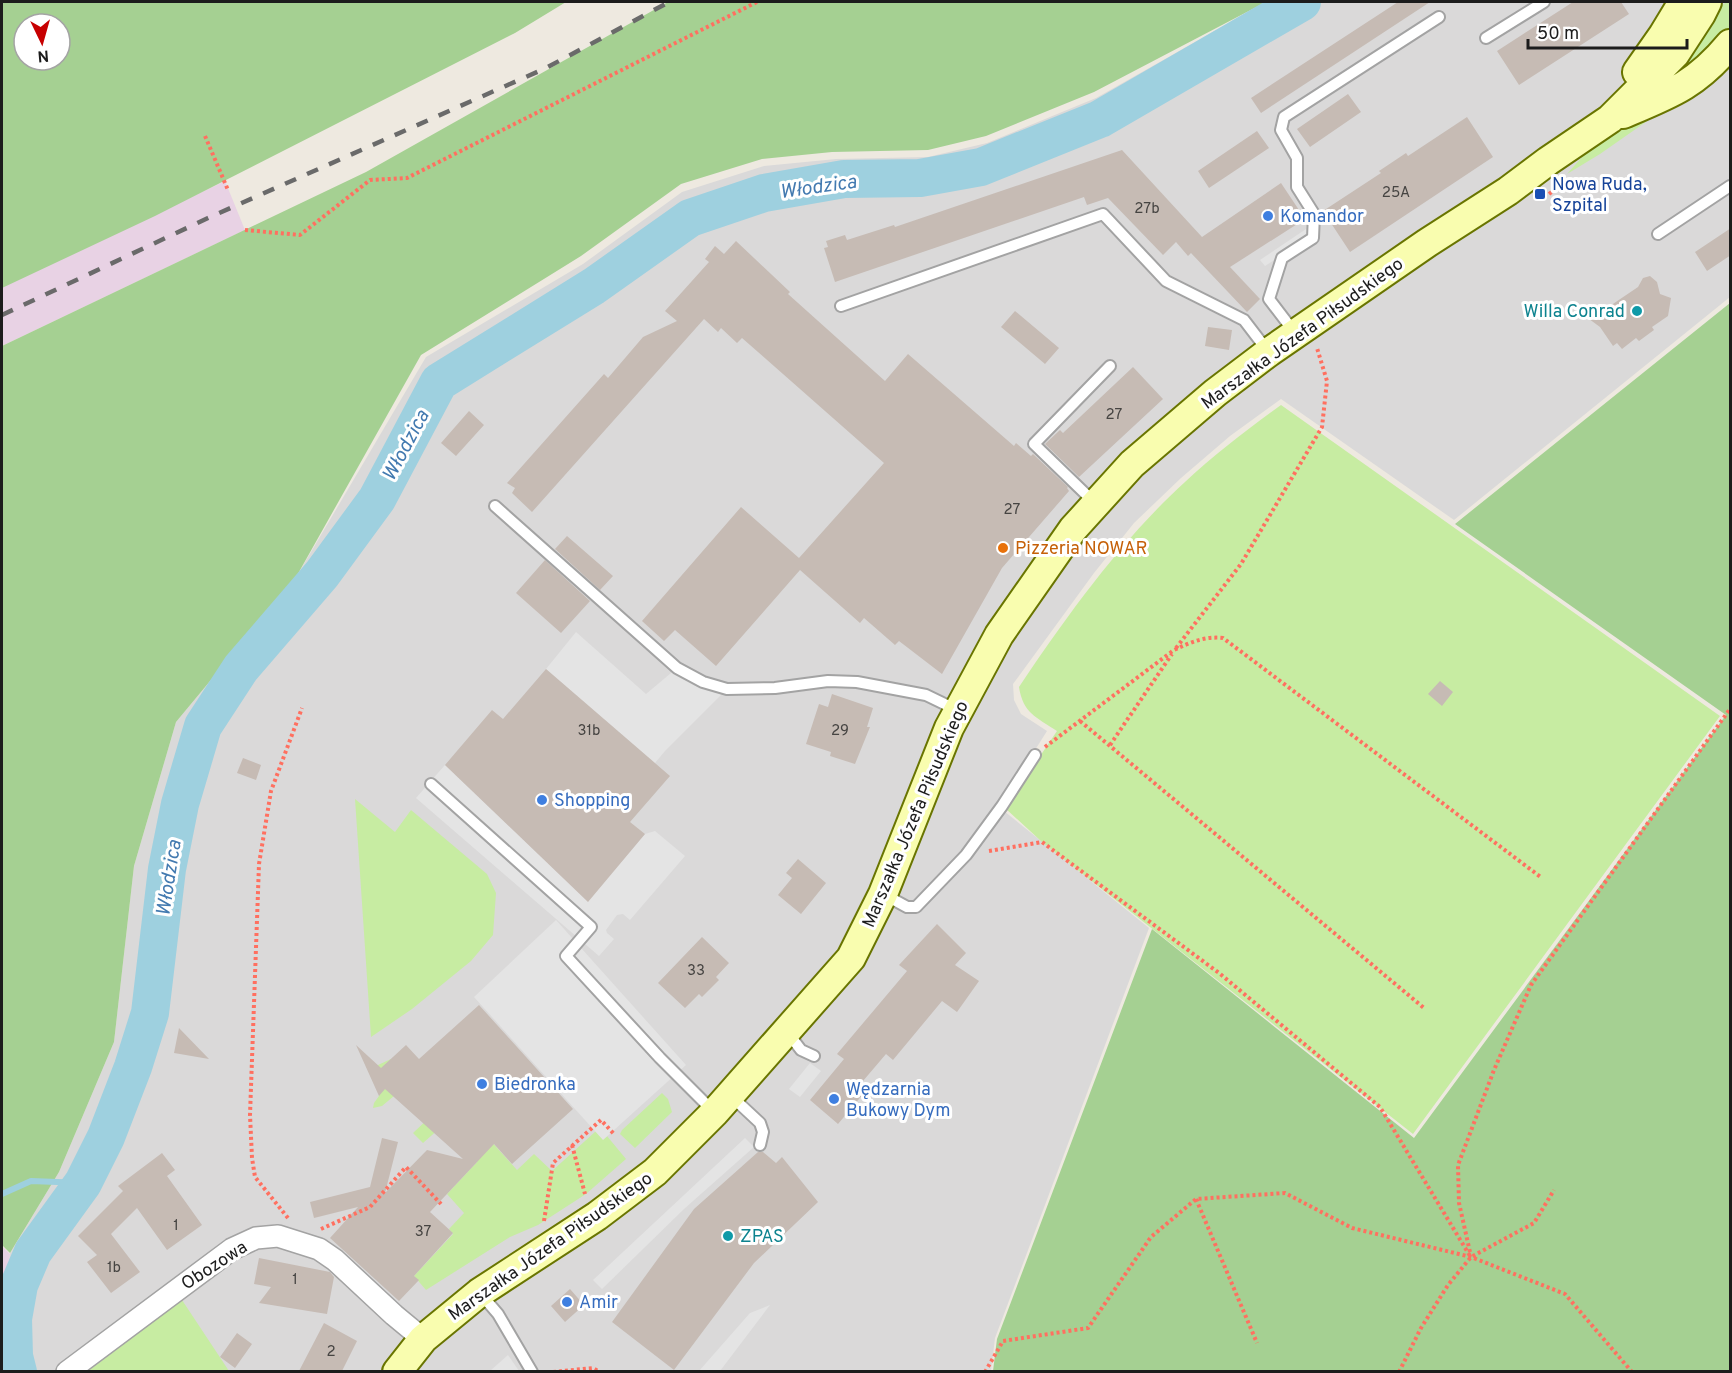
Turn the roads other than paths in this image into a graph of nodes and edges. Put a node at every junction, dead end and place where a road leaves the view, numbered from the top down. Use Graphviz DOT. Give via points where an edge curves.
graph roads {
  1 [pos="1545,2"];
  2 [pos="1683,2"];
  3 [pos="1707,2"];
  4 [pos="1439,17"];
  5 [pos="1486,38"];
  6 [pos="1731,44"];
  7 [pos="1610,119"];
  8 [pos="1564,150"];
  9 [pos="1731,186"];
  10 [pos="1658,234"];
  11 [pos="841,306"];
  12 [pos="1305,338"];
  13 [pos="1269,352"];
  14 [pos="1110,366"];
  15 [pos="1096,504"];
  16 [pos="495,506"];
  17 [pos="957,711"];
  18 [pos="1035,755"];
  19 [pos="431,784"];
  20 [pos="883,894"];
  21 [pos="787,1032"];
  22 [pos="814,1056"];
  23 [pos="722,1104"];
  24 [pos="759,1145"];
  25 [pos="479,1293"];
  26 [pos="423,1339"];
  27 [pos="67,1371"];
  28 [pos="397,1371"];
  29 [pos="532,1371"];
  1 -- 5 [label="lane"];
  2 -- 8 [label="street, Marszałka Józefa Piłsudskiego" via="1642,65"];
  3 -- 7 [label="street, Marszałka Józefa Piłsudskiego" via="1675,54"];
  4 -- 12 [label="lane" via="1284,117 1281,130 1297,159 1297,187 1314,214 1313,237 1282,258 1269,299"];
  6 -- 7 [label="street" via="1691,83"];
  7 -- 8 [label="street, Marszałka Józefa Piłsudskiego"];
  8 -- 12 [label="street, Marszałka Józefa Piłsudskiego" via="1427,243"];
  9 -- 10 [label="lane"];
  11 -- 13 [label="lane" via="1103,214 1166,281 1244,320"];
  12 -- 13 [label="street, Marszałka Józefa Piłsudskiego"];
  13 -- 15 [label="street, Marszałka Józefa Piłsudskiego" via="1132,464"];
  14 -- 15 [label="lane" via="1034,444"];
  15 -- 17 [label="street, Marszałka Józefa Piłsudskiego" via="1073,529 999,635"];
  16 -- 17 [label="lane" via="677,668 703,682 727,689 856,682 926,695"];
  17 -- 20 [label="street, Marszałka Józefa Piłsudskiego"];
  18 -- 20 [label="lane" via="966,855 916,907 907,907"];
  19 -- 23 [label="lane" via="591,927 566,956 678,1076"];
  20 -- 21 [label="street, Marszałka Józefa Piłsudskiego" via="850,958"];
  21 -- 22 [label="lane" via="801,1050"];
  21 -- 23 [label="street, Marszałka Józefa Piłsudskiego"];
  23 -- 24 [label="lane" via="760,1123 763,1132"];
  23 -- 25 [label="street, Marszałka Józefa Piłsudskiego" via="655,1172 597,1216"];
  25 -- 26 [label="street, Marszałka Józefa Piłsudskiego"];
  25 -- 29 [label="lane" via="498,1314"];
  26 -- 27 [label="street, Obozowa" via="335,1260 319,1249 278,1236 256,1238 232,1249"];
  26 -- 28 [label="street, Marszałka Józefa Piłsudskiego"];
}
